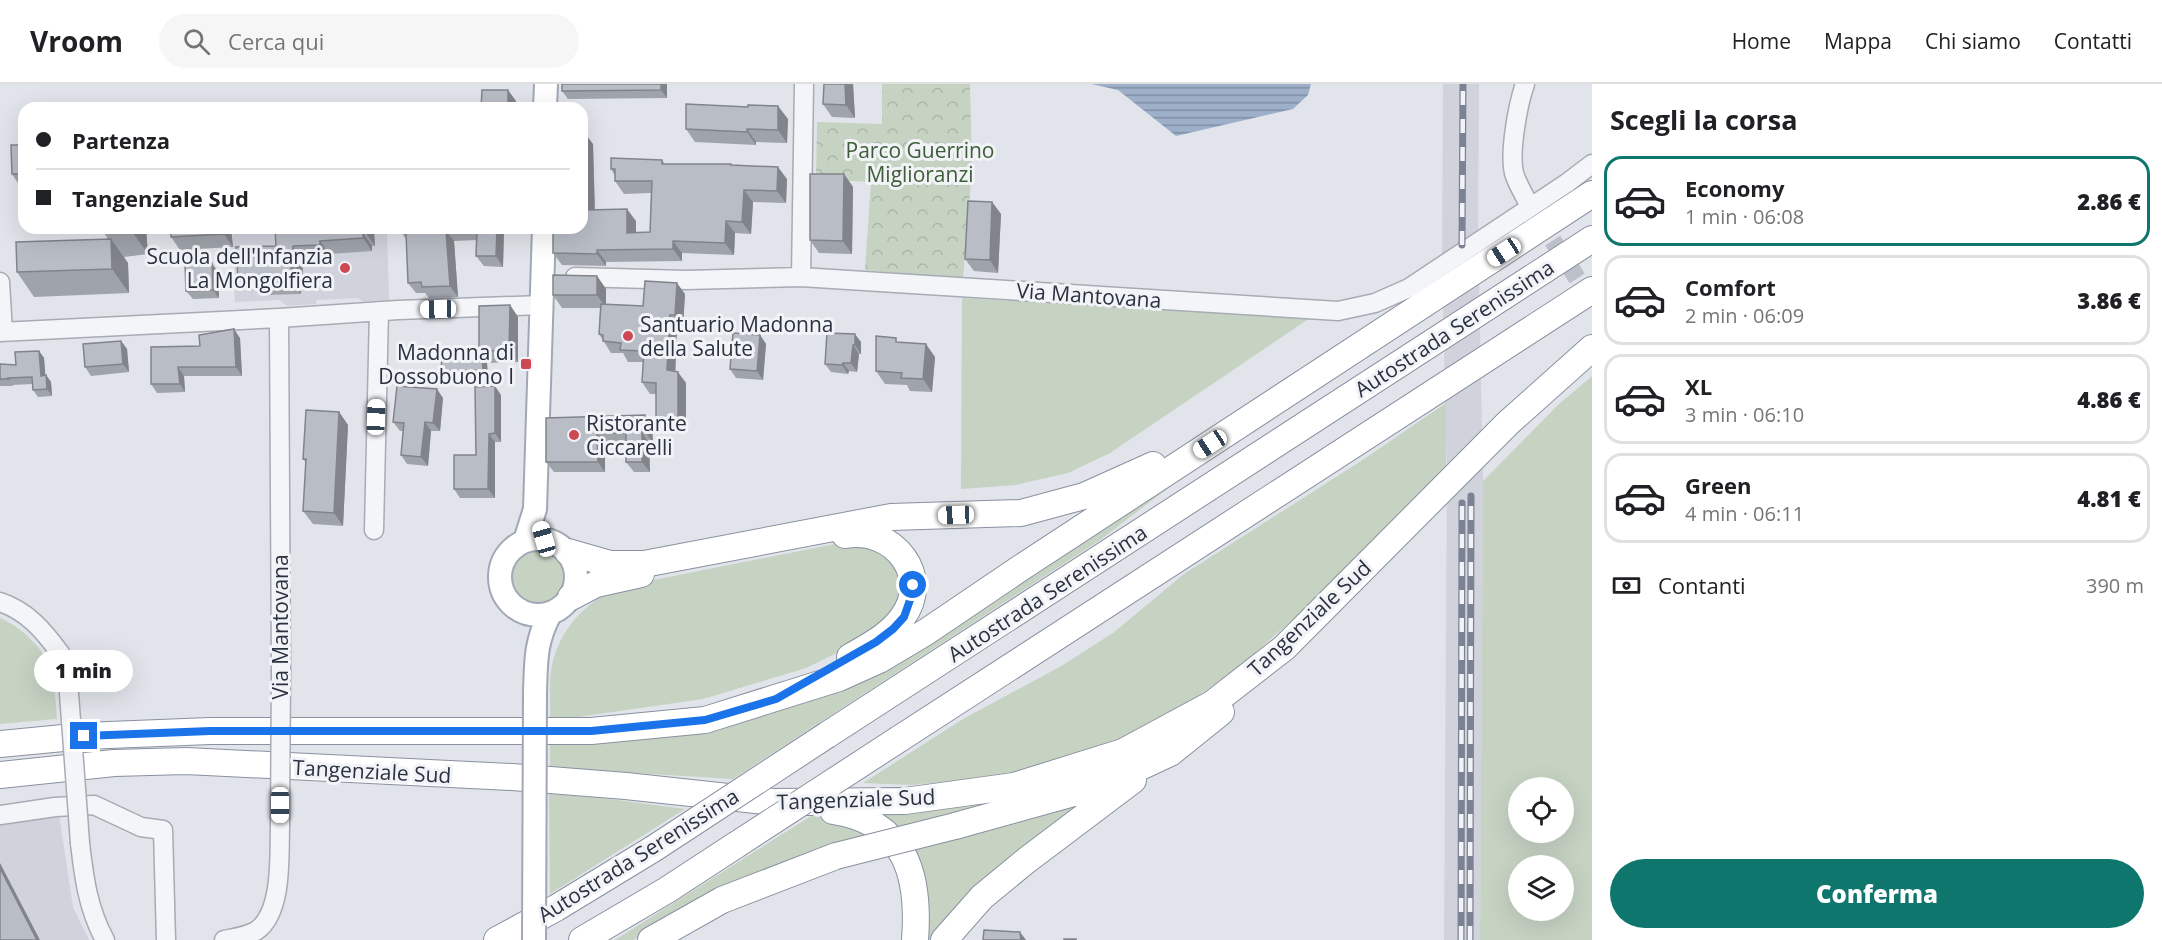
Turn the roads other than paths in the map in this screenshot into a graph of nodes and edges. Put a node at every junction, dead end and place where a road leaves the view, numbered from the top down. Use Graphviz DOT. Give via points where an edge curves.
graph roads {
  1 [pos="546,84"];
  2 [pos="804,84"];
  3 [pos="1525,84"];
  4 [pos="545,102"];
  5 [pos="1592,164"];
  6 [pos="1592,194"];
  7 [pos="1526,199"];
  8 [pos="544,234"];
  9 [pos="1592,239"];
  10 [pos="544,276"];
  11 [pos="801,277"];
  12 [pos="0,282"];
  13 [pos="1592,290"];
  14 [pos="542,305"];
  15 [pos="379,311"];
  16 [pos="279,318"];
  17 [pos="2,332"];
  18 [pos="1592,348"];
  19 [pos="1286,394"];
  20 [pos="374,530"];
  21 [pos="535,540"];
  22 [pos="568,552"];
  23 [pos="571,597"];
  24 [pos="0,602"];
  25 [pos="523,613"];
  26 [pos="550,614"];
  27 [pos="1284,648"];
  28 [pos="536,649"];
  29 [pos="776,699"];
  30 [pos="5,742"];
  31 [pos="1170,753"];
  32 [pos="0,775"];
  33 [pos="774,802"];
  34 [pos="0,815"];
  35 [pos="105,940"];
  36 [pos="166,940"];
  37 [pos="224,940"];
  38 [pos="497,940"];
  39 [pos="534,940"];
  40 [pos="582,940"];
  41 [pos="651,940"];
  42 [pos="915,940"];
  43 [pos="944,940"];
  1 -- 4 [label="main road"];
  2 -- 11 [label="street"];
  3 -- 7 [label="street" via="1513,154 1514,173"];
  5 -- 11 [label="street, Via Mantovana" via="1409,288 1375,303 1338,311"];
  6 -- 19 [label="highway, Tangenziale Sud"];
  8 -- 10 [label="main road"];
  9 -- 38 [label="highway, Autostrada Serenissima, bridge" via="653,849"];
  10 -- 11 [label="street, Via Mantovana" via="686,280"];
  10 -- 14 [label="main road"];
  12 -- 17 [label="street"];
  13 -- 40 [label="highway, Autostrada Serenissima, bridge" via="667,890"];
  14 -- 15 [label="street"];
  14 -- 21 [label="main road"];
  15 -- 16 [label="street"];
  15 -- 20 [label="street"];
  16 -- 17 [label="street"];
  16 -- 37 [label="street, Via Mantovana, bridge" via="281,670 276,894 269,917 256,931"];
  18 -- 27 [label="highway, Tangenziale Sud" via="1508,423"];
  19 -- 22 [label="highway" via="1137,473 1084,496 1021,513 891,517 644,564 610,564"];
  19 -- 29 [label="highway, Tangenziale Sud" via="926,632 839,678"];
  21 -- 22 [label="main road" via="553,541"];
  21 -- 25 [label="main road" via="510,551 501,567 500,585 508,602"];
  22 -- 23 [label="main road" via="577,579"];
  23 -- 26 [label="main road"];
  23 -- 29 [label="highway" via="596,584 627,577 859,532 884,539 900,552 911,573 913,585 904,617 876,642"];
  24 -- 35 [label="street, bridge" via="32,619 60,653 68,680 86,893"];
  25 -- 26 [label="main road"];
  25 -- 28 [label="main road"];
  26 -- 28 [label="main road"];
  27 -- 31 [label="highway" via="1249,691"];
  27 -- 33 [label="highway, Tangenziale Sud" via="1212,704 1123,752 1014,786 905,801"];
  28 -- 39 [label="main road, bridge"];
  29 -- 30 [label="highway, Tangenziale Sud" via="705,720 591,731 210,731"];
  31 -- 41 [label="highway, bridge" via="1081,791 836,856 722,900"];
  31 -- 43 [label="highway" via="982,897"];
  32 -- 33 [label="highway, Tangenziale Sud" via="114,764 186,762 512,777"];
  33 -- 42 [label="highway" via="863,818 883,831 902,850 911,871 917,918"];
  34 -- 36 [label="street" via="94,805 141,827 163,830"];
}
